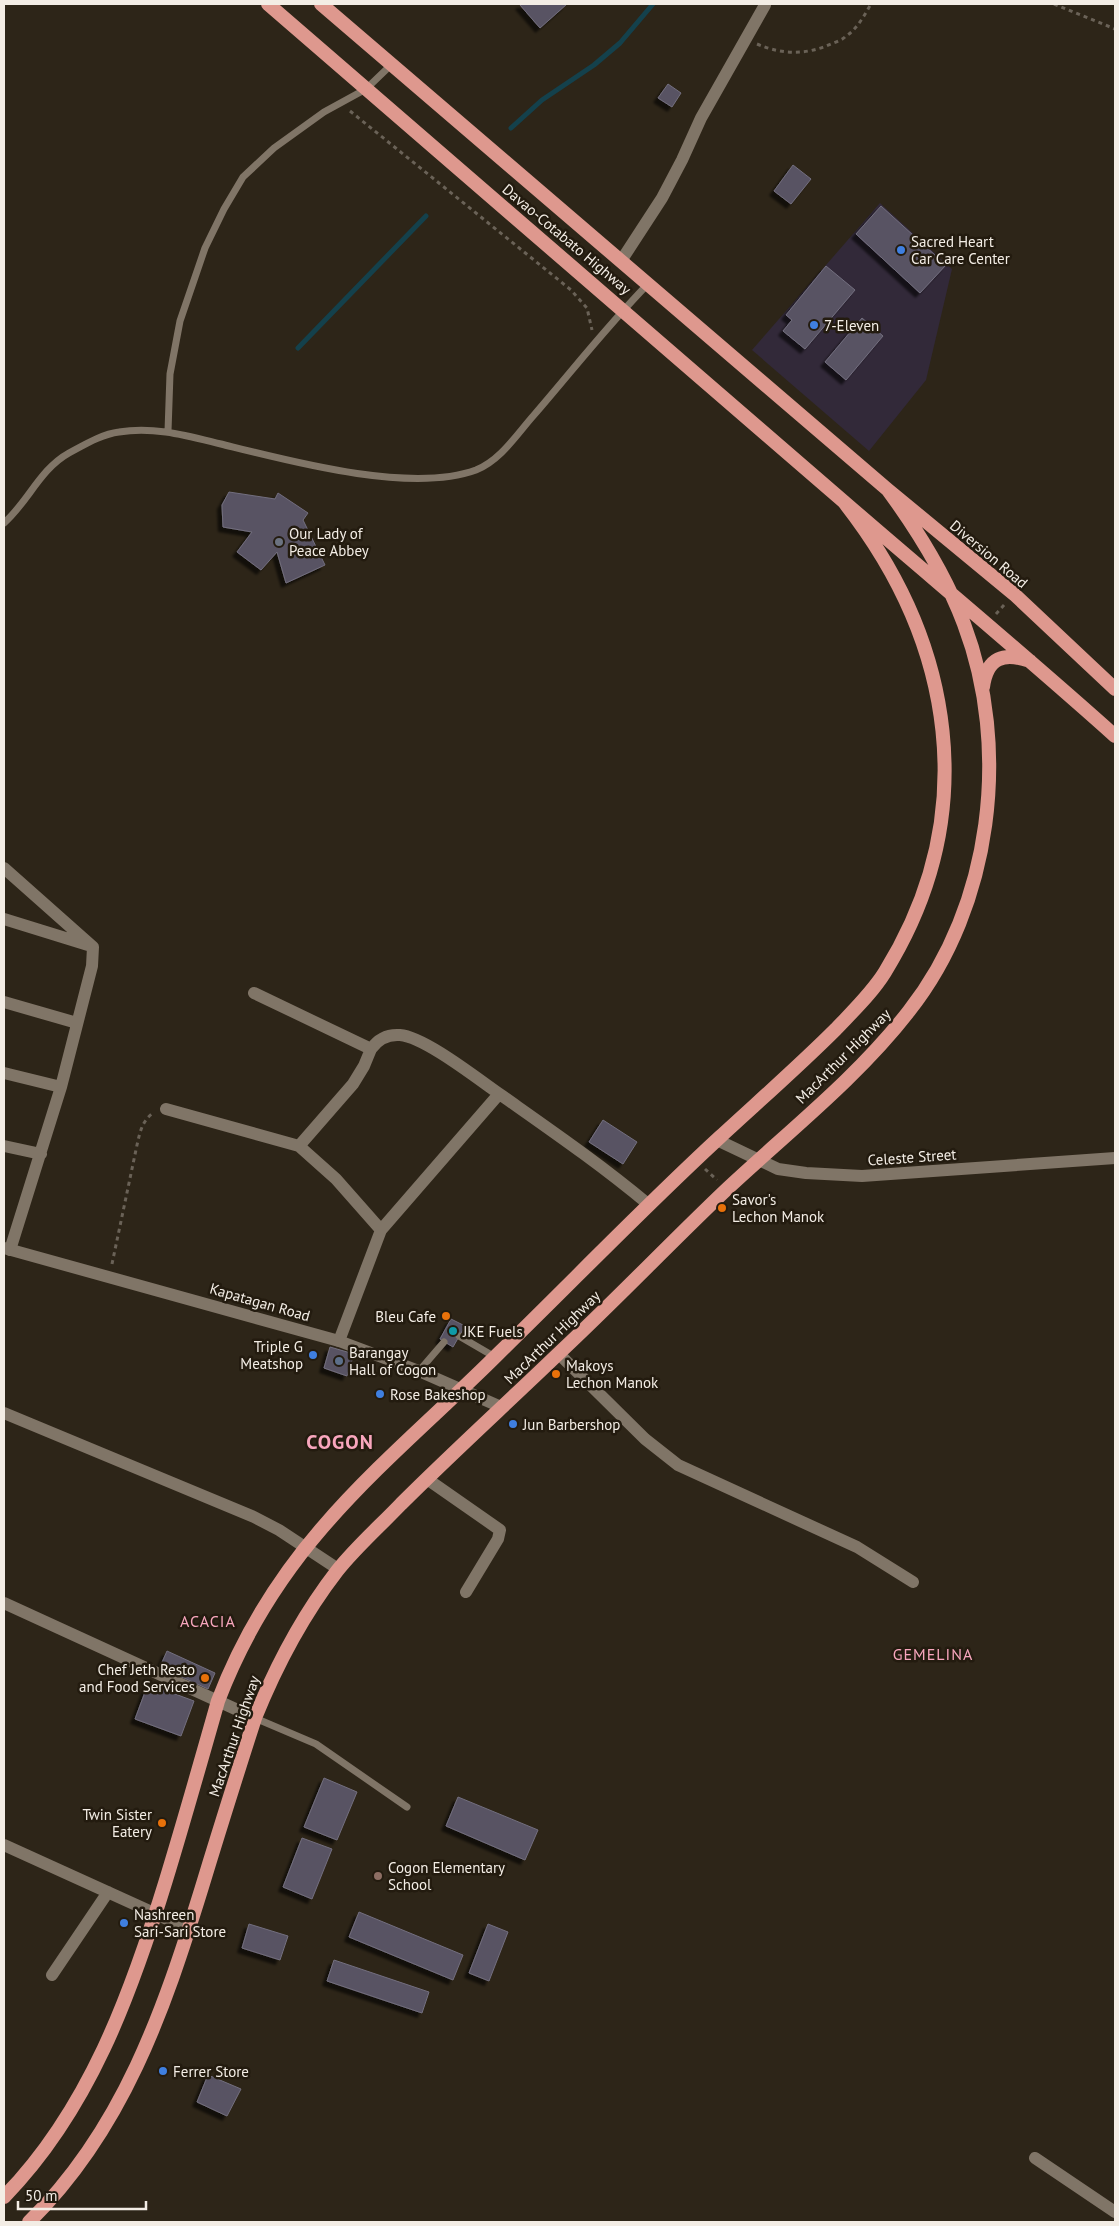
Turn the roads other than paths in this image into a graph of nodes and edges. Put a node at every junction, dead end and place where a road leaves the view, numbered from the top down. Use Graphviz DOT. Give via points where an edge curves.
graph roads {
  1 [pos="268,4"];
  2 [pos="322,4"];
  3 [pos="765,5"];
  4 [pos="392,64"];
  5 [pos="366,88"];
  6 [pos="621,261"];
  7 [pos="648,284"];
  8 [pos="623,309"];
  9 [pos="168,432"];
  10 [pos="839,448"];
  11 [pos="888,490"];
  12 [pos="844,502"];
  13 [pos="4,523"];
  14 [pos="950,592"];
  15 [pos="1033,662"];
  16 [pos="1115,689"];
  17 [pos="983,696"];
  18 [pos="1115,736"];
  19 [pos="4,868"];
  20 [pos="4,919"];
  21 [pos="93,946"];
  22 [pos="254,993"];
  23 [pos="4,1002"];
  24 [pos="77,1023"];
  25 [pos="371,1049"];
  26 [pos="4,1073"];
  27 [pos="61,1087"];
  28 [pos="499,1094"];
  29 [pos="166,1109"];
  30 [pos="717,1140"];
  31 [pos="4,1146"];
  32 [pos="299,1146"];
  33 [pos="41,1154"];
  34 [pos="1115,1158"];
  35 [pos="757,1161"];
  36 [pos="648,1204"];
  37 [pos="381,1230"];
  38 [pos="7,1249"];
  39 [pos="459,1336"];
  40 [pos="338,1341"];
  41 [pos="444,1342"];
  42 [pos="559,1354"];
  43 [pos="496,1357"];
  44 [pos="419,1371"];
  45 [pos="461,1389"];
  46 [pos="501,1407"];
  47 [pos="4,1413"];
  48 [pos="427,1479"];
  49 [pos="306,1548"];
  50 [pos="338,1569"];
  51 [pos="913,1582"];
  52 [pos="466,1592"];
  53 [pos="4,1603"];
  54 [pos="218,1701"];
  55 [pos="255,1718"];
  56 [pos="407,1807"];
  57 [pos="4,1845"];
  58 [pos="108,1892"];
  59 [pos="155,1914"];
  60 [pos="189,1929"];
  61 [pos="52,1975"];
  62 [pos="1035,2158"];
  63 [pos="4,2197"];
  64 [pos="1115,2212"];
  65 [pos="29,2222"];
  1 -- 5 [label="highway, Davao-Cotabato Highway"];
  2 -- 4 [label="highway, Davao-Cotabato Highway"];
  3 -- 6 [label="street" via="701,118 666,190"];
  4 -- 5 [label="lane"];
  4 -- 6 [label="highway, Davao-Cotabato Highway"];
  5 -- 8 [label="highway, Davao-Cotabato Highway"];
  5 -- 9 [label="lane" via="274,148 243,178 224,209 205,248 180,321 170,374"];
  6 -- 7 [label="highway, Davao-Cotabato Highway"];
  7 -- 8 [label="lane"];
  7 -- 10 [label="highway, Davao-Cotabato Highway"];
  8 -- 9 [label="lane" via="496,458 476,470 436,479 373,475 295,462"];
  8 -- 12 [label="highway, Davao-Cotabato Highway"];
  9 -- 13 [label="lane" via="118,432 67,454 46,472"];
  10 -- 11 [label="highway, Diversion Road"];
  11 -- 14 [label="highway, MacArthur Highway" via="919,534"];
  11 -- 16 [label="highway, Diversion Road" via="1014,594"];
  12 -- 14 [label="highway"];
  12 -- 30 [label="highway, MacArthur Highway" via="893,574 928,655 943,734 945,770 938,835 918,906 883,975 819,1046"];
  14 -- 15 [label="highway"];
  14 -- 17 [label="highway, MacArthur Highway" via="964,624"];
  15 -- 17 [label="highway" via="1006,657 992,663 985,675"];
  15 -- 18 [label="highway"];
  17 -- 35 [label="highway, MacArthur Highway" via="989,760 985,821 972,888 947,951 908,1012 876,1049"];
  19 -- 21 [label="street"];
  20 -- 21 [label="street"];
  21 -- 24 [label="street" via="92,966"];
  22 -- 25 [label="street"];
  23 -- 24 [label="street"];
  24 -- 27 [label="street"];
  25 -- 28 [label="street" via="378,1040 402,1034 438,1052"];
  25 -- 32 [label="street" via="353,1084"];
  26 -- 27 [label="street"];
  27 -- 33 [label="street"];
  28 -- 36 [label="street" via="601,1165"];
  28 -- 37 [label="street"];
  29 -- 32 [label="street"];
  30 -- 35 [label="street, Celeste Street"];
  30 -- 36 [label="highway, MacArthur Highway"];
  31 -- 33 [label="street"];
  32 -- 37 [label="street" via="336,1179"];
  33 -- 38 [label="street"];
  34 -- 35 [label="street, Celeste Street" via="862,1176 806,1173 778,1169"];
  35 -- 42 [label="highway, MacArthur Highway"];
  36 -- 43 [label="highway, MacArthur Highway"];
  37 -- 40 [label="street"];
  38 -- 40 [label="street, Kapatagan Road"];
  39 -- 43 [label="lane"];
  40 -- 44 [label="street, Kapatagan Road"];
  41 -- 44 [label="lane"];
  42 -- 46 [label="highway, MacArthur Highway"];
  42 -- 51 [label="street" via="645,1439 678,1465 856,1547"];
  43 -- 45 [label="highway, MacArthur Highway"];
  44 -- 45 [label="street, Kapatagan Road"];
  45 -- 46 [label="street, Kapatagan Road"];
  45 -- 49 [label="highway, MacArthur Highway" via="348,1500"];
  46 -- 48 [label="highway, MacArthur Highway"];
  47 -- 49 [label="street" via="254,1517"];
  48 -- 50 [label="highway, MacArthur Highway"];
  48 -- 52 [label="street" via="500,1530 498,1539"];
  49 -- 50 [label="street"];
  49 -- 54 [label="highway, MacArthur Highway" via="252,1628"];
  50 -- 55 [label="highway, MacArthur Highway" via="286,1650"];
  53 -- 54 [label="street"];
  54 -- 55 [label="street"];
  54 -- 59 [label="highway, MacArthur Highway"];
  55 -- 56 [label="lane" via="316,1744"];
  55 -- 60 [label="highway, MacArthur Highway"];
  57 -- 58 [label="street"];
  58 -- 59 [label="street"];
  58 -- 61 [label="street"];
  59 -- 60 [label="street"];
  59 -- 63 [label="highway, MacArthur Highway" via="110,2034 80,2096 50,2144"];
  60 -- 65 [label="highway, MacArthur Highway" via="152,2034 113,2113 67,2181"];
  62 -- 64 [label="street"];
}
